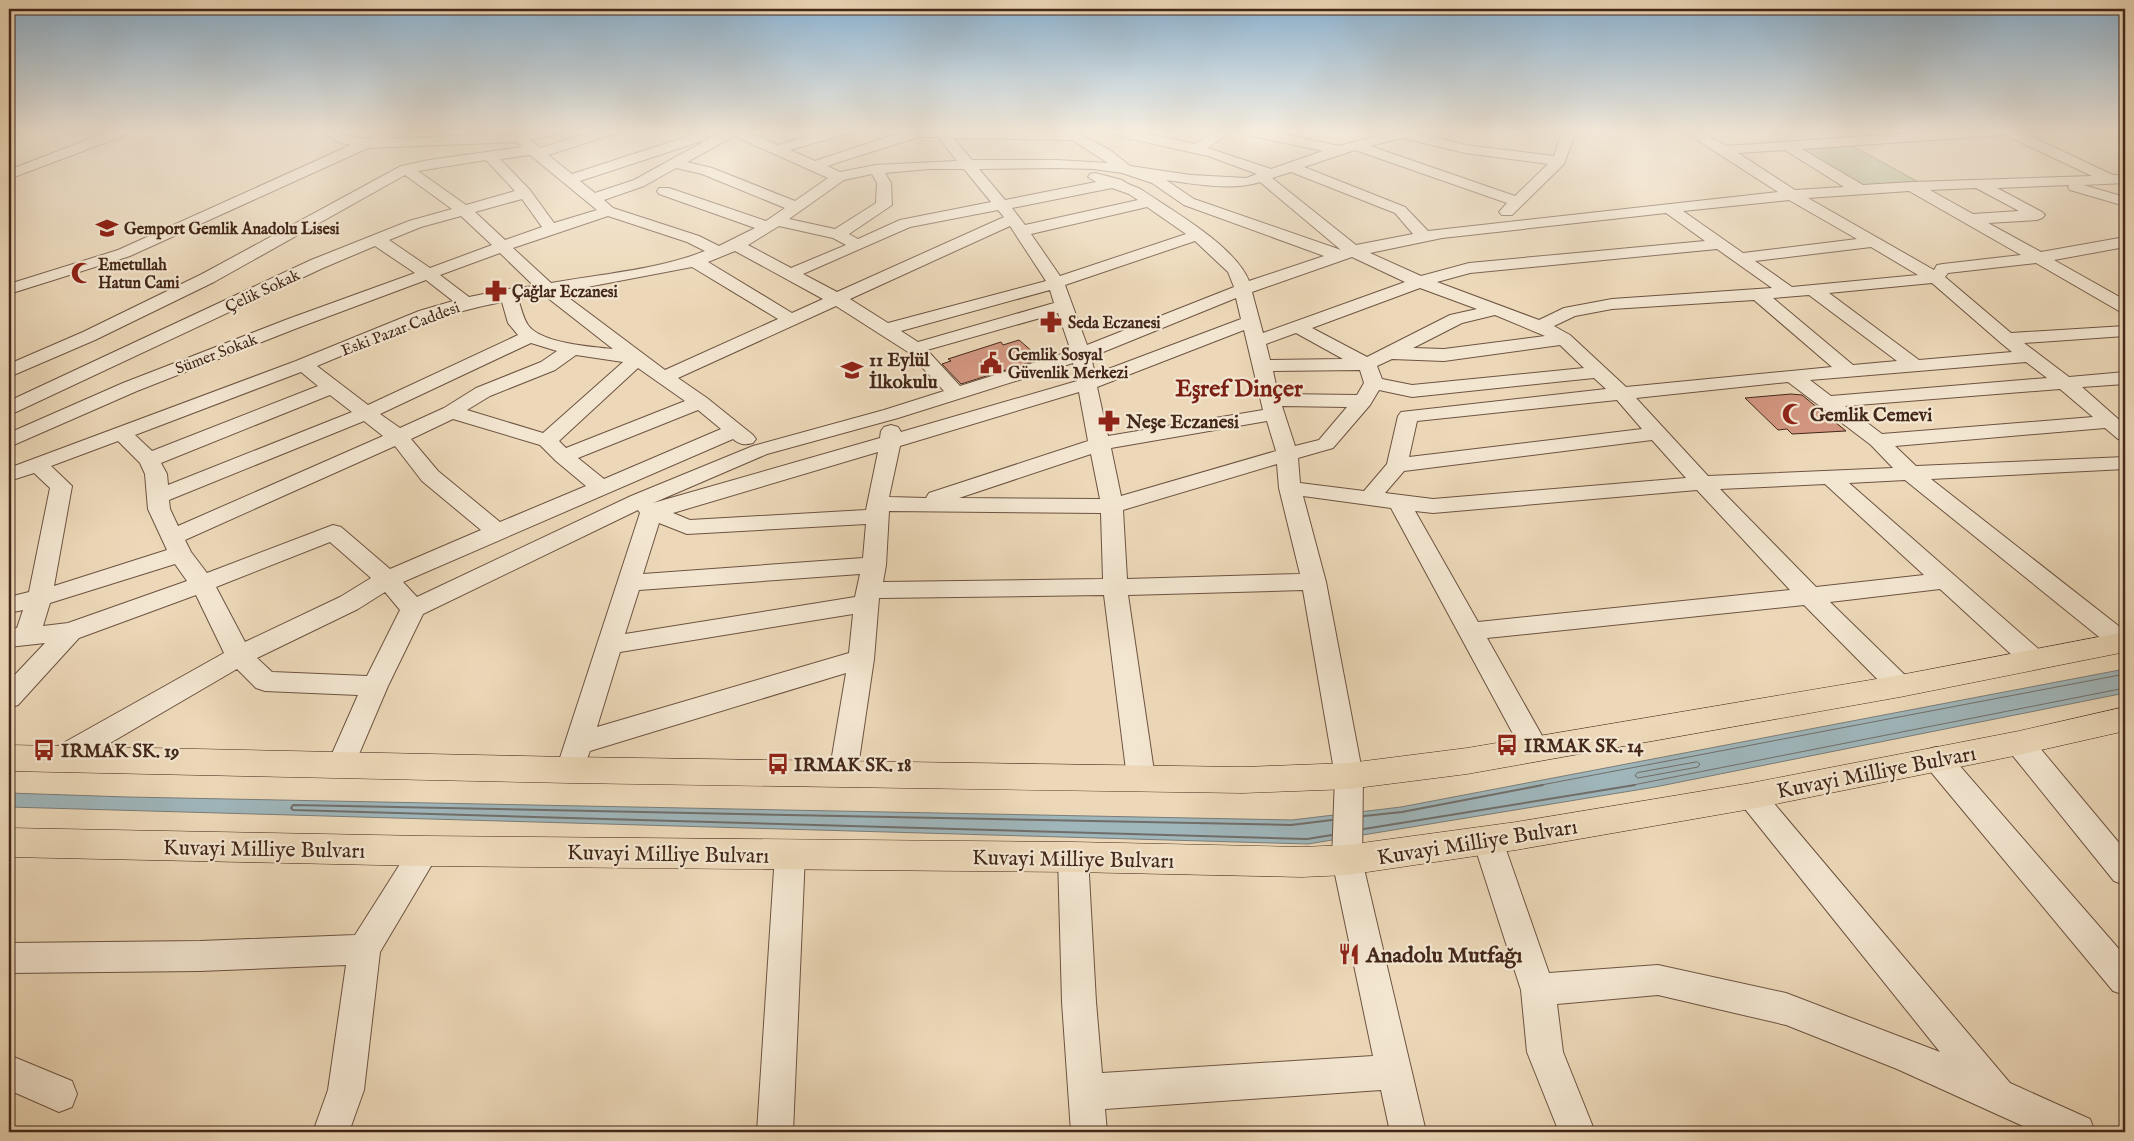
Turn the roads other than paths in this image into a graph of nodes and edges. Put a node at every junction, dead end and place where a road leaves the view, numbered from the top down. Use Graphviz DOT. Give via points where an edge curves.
graph roads {
  1 [pos="275,184"];
  2 [pos="378,184"];
  3 [pos="427,184"];
  4 [pos="517,184"];
  5 [pos="574,184"];
  6 [pos="632,184"];
  7 [pos="740,184"];
  8 [pos="829,184"];
  9 [pos="884,184"];
  10 [pos="983,184"];
  11 [pos="1102,184"];
  12 [pos="1128,184"];
  13 [pos="1163,184"];
  14 [pos="1242,184"];
  15 [pos="1267,184"];
  16 [pos="1335,184"];
  17 [pos="1467,184"];
  18 [pos="1536,184"];
  19 [pos="1776,184"];
  20 [pos="1851,184"];
  21 [pos="1969,184"];
  22 [pos="1977,184"];
  23 [pos="2054,184"];
  24 [pos="1912,186"];
  25 [pos="664,191"];
  26 [pos="1862,191"];
  27 [pos="525,193"];
  28 [pos="1792,195"];
  29 [pos="593,199"];
  30 [pos="1189,202"];
  31 [pos="1518,202"];
  32 [pos="2125,203"];
  33 [pos="884,205"];
  34 [pos="1157,206"];
  35 [pos="797,207"];
  36 [pos="1668,208"];
  37 [pos="465,211"];
  38 [pos="608,212"];
  39 [pos="1011,218"];
  40 [pos="1971,220"];
  41 [pos="906,223"];
  42 [pos="772,224"];
  43 [pos="1489,228"];
  44 [pos="551,229"];
  45 [pos="838,234"];
  46 [pos="1198,236"];
  47 [pos="1424,236"];
  48 [pos="377,240"];
  49 [pos="1875,242"];
  50 [pos="2125,242"];
  51 [pos="1720,244"];
  52 [pos="736,245"];
  53 [pos="859,245"];
  54 [pos="503,246"];
  55 [pos="718,252"];
  56 [pos="1346,254"];
  57 [pos="1740,258"];
  58 [pos="2037,258"];
  59 [pos="695,261"];
  60 [pos="428,274"];
  61 [pos="790,274"];
  62 [pos="1936,278"];
  63 [pos="1420,282"];
  64 [pos="1056,283"];
  65 [pos="11,288"];
  66 [pos="547,289"];
  67 [pos="1243,289"];
  68 [pos="1813,290"];
  69 [pos="1790,292"];
  70 [pos="508,294"];
  71 [pos="1759,295"];
  72 [pos="838,299"];
  73 [pos="466,303"];
  74 [pos="1064,306"];
  75 [pos="2125,307"];
  76 [pos="1496,310"];
  77 [pos="792,320"];
  78 [pos="1251,321"];
  79 [pos="1540,326"];
  80 [pos="1297,327"];
  81 [pos="884,330"];
  82 [pos="2125,332"];
  83 [pos="529,337"];
  84 [pos="2007,338"];
  85 [pos="1564,339"];
  86 [pos="1255,342"];
  87 [pos="573,348"];
  88 [pos="915,348"];
  89 [pos="1390,352"];
  90 [pos="1081,354"];
  91 [pos="2031,356"];
  92 [pos="637,359"];
  93 [pos="303,366"];
  94 [pos="1261,366"];
  95 [pos="1914,366"];
  96 [pos="9,371"];
  97 [pos="1848,371"];
  98 [pos="1600,372"];
  99 [pos="1371,374"];
  100 [pos="1792,376"];
  101 [pos="665,377"];
  102 [pos="2125,378"];
  103 [pos="2064,382"];
  104 [pos="1088,384"];
  105 [pos="332,387"];
  106 [pos="955,392"];
  107 [pos="1620,392"];
  108 [pos="1364,401"];
  109 [pos="700,402"];
  110 [pos="1827,402"];
  111 [pos="1272,407"];
  112 [pos="9,408"];
  113 [pos="366,412"];
  114 [pos="451,412"];
  115 [pos="891,414"];
  116 [pos="2109,422"];
  117 [pos="735,431"];
  118 [pos="121,433"];
  119 [pos="1658,433"];
  120 [pos="2125,434"];
  121 [pos="398,437"];
  122 [pos="547,441"];
  123 [pos="1878,441"];
  124 [pos="9,442"];
  125 [pos="890,443"];
  126 [pos="1100,444"];
  127 [pos="760,450"];
  128 [pos="1287,454"];
  129 [pos="563,457"];
  130 [pos="149,460"];
  131 [pos="2125,463"];
  132 [pos="37,465"];
  133 [pos="1397,465"];
  134 [pos="790,472"];
  135 [pos="1909,472"];
  136 [pos="9,475"];
  137 [pos="1830,477"];
  138 [pos="1702,483"];
  139 [pos="602,488"];
  140 [pos="1290,488"];
  141 [pos="159,496"];
  142 [pos="1369,498"];
  143 [pos="1399,501"];
  144 [pos="919,504"];
  145 [pos="1112,506"];
  146 [pos="645,507"];
  147 [pos="877,510"];
  148 [pos="497,532"];
  149 [pos="176,546"];
  150 [pos="874,565"];
  151 [pos="387,579"];
  152 [pos="1946,580"];
  153 [pos="1314,582"];
  154 [pos="629,583"];
  155 [pos="202,584"];
  156 [pos="1115,587"];
  157 [pos="1810,596"];
  158 [pos="867,597"];
  159 [pos="40,598"];
  160 [pos="9,605"];
  161 [pos="412,609"];
  162 [pos="1471,631"];
  163 [pos="70,632"];
  164 [pos="18,637"];
  165 [pos="2124,642"];
  166 [pos="610,644"];
  167 [pos="239,656"];
  168 [pos="861,659"];
  169 [pos="2034,660"];
  170 [pos="375,686"];
  171 [pos="1900,686"];
  172 [pos="9,698"];
  173 [pos="2125,719"];
  174 [pos="2019,743"];
  175 [pos="1536,748"];
  176 [pos="575,756"];
  177 [pos="9,758"];
  178 [pos="1936,758"];
  179 [pos="59,759"];
  180 [pos="341,765"];
  181 [pos="843,774"];
  182 [pos="1349,776"];
  183 [pos="1141,778"];
  184 [pos="1751,796"];
  185 [pos="1347,832"];
  186 [pos="1488,840"];
  187 [pos="9,843"];
  188 [pos="425,851"];
  189 [pos="790,854"];
  190 [pos="1073,857"];
  191 [pos="2125,872"];
  192 [pos="364,949"];
  193 [pos="9,958"];
  194 [pos="2125,980"];
  195 [pos="1538,990"];
  196 [pos="9,1072"];
  197 [pos="1394,1072"];
  198 [pos="1086,1092"];
  199 [pos="59,1094"];
  200 [pos="1998,1097"];
  201 [pos="331,1132"];
  202 [pos="775,1132"];
  203 [pos="1089,1132"];
  204 [pos="1408,1132"];
  205 [pos="1577,1132"];
  206 [pos="2077,1132"];
  1 -- 65 [label="street" via="124,253"];
  2 -- 96 [label="street" via="208,278"];
  3 -- 37 [label="street"];
  4 -- 27 [label="street"];
  5 -- 29 [label="street"];
  6 -- 29 [label="street"];
  7 -- 35 [label="street"];
  8 -- 35 [label="street, Eski Pazar Caddesi"];
  9 -- 33 [label="street"];
  10 -- 39 [label="street"];
  11 -- 39 [label="street"];
  12 -- 34 [label="street"];
  13 -- 30 [label="street"];
  14 -- 30 [label="street"];
  15 -- 56 [label="street"];
  16 -- 47 [label="street" via="1400,210"];
  17 -- 31 [label="street"];
  18 -- 31 [label="street"];
  19 -- 28 [label="street"];
  20 -- 26 [label="street"];
  21 -- 24 [label="street"];
  22 -- 40 [label="street" via="2037,215"];
  23 -- 32 [label="street" via="2080,187"];
  24 -- 26 [label="street"];
  24 -- 40 [label="street"];
  25 -- 42 [label="street"];
  26 -- 28 [label="street"];
  27 -- 37 [label="street, Çelik Sokak"];
  27 -- 44 [label="street"];
  28 -- 36 [label="street"];
  28 -- 49 [label="street"];
  29 -- 38 [label="street"];
  30 -- 34 [label="street"];
  30 -- 56 [label="street"];
  31 -- 43 [label="street"];
  33 -- 41 [label="street"];
  33 -- 45 [label="street"];
  34 -- 39 [label="street"];
  34 -- 46 [label="street"];
  35 -- 42 [label="street, Eski Pazar Caddesi"];
  36 -- 43 [label="street"];
  36 -- 51 [label="street"];
  37 -- 48 [label="street, Çelik Sokak" via="415,224"];
  37 -- 54 [label="street"];
  38 -- 44 [label="street, Sümer Sokak"];
  38 -- 55 [label="street" via="693,239"];
  39 -- 41 [label="street"];
  39 -- 64 [label="street"];
  39 -- 72 [label="street"];
  40 -- 58 [label="street"];
  41 -- 53 [label="street"];
  42 -- 45 [label="street"];
  42 -- 52 [label="street, Eski Pazar Caddesi"];
  43 -- 47 [label="street"];
  44 -- 54 [label="street, Sümer Sokak"];
  45 -- 53 [label="street"];
  46 -- 64 [label="street"];
  46 -- 67 [label="street" via="1236,270"];
  47 -- 56 [label="street"];
  48 -- 60 [label="street"];
  48 -- 112 [label="street, Çelik Sokak" via="317,264"];
  49 -- 57 [label="street"];
  49 -- 62 [label="street"];
  50 -- 58 [label="street"];
  51 -- 57 [label="street"];
  51 -- 63 [label="street" via="1469,268"];
  52 -- 55 [label="street, Eski Pazar Caddesi"];
  52 -- 61 [label="street"];
  53 -- 61 [label="street"];
  54 -- 60 [label="street, Sümer Sokak"];
  54 -- 66 [label="street"];
  55 -- 59 [label="street, Eski Pazar Caddesi"];
  56 -- 63 [label="street"];
  56 -- 67 [label="street"];
  57 -- 69 [label="street"];
  58 -- 62 [label="street" via="1943,269"];
  58 -- 75 [label="street"];
  59 -- 66 [label="street, Eski Pazar Caddesi"];
  59 -- 77 [label="street"];
  60 -- 73 [label="street"];
  60 -- 124 [label="street, Sümer Sokak" via="130,387"];
  61 -- 72 [label="street"];
  62 -- 68 [label="street"];
  62 -- 84 [label="street"];
  63 -- 76 [label="street"];
  63 -- 80 [label="street"];
  64 -- 74 [label="street"];
  64 -- 81 [label="street"];
  66 -- 70 [label="street, Eski Pazar Caddesi"];
  66 -- 92 [label="street"];
  67 -- 78 [label="street"];
  67 -- 90 [label="street"];
  68 -- 69 [label="street"];
  68 -- 95 [label="street"];
  69 -- 71 [label="street"];
  70 -- 73 [label="street, Eski Pazar Caddesi"];
  70 -- 83 [label="street" via="520,329"];
  71 -- 79 [label="street" via="1612,304 1570,312"];
  71 -- 97 [label="street"];
  72 -- 77 [label="street"];
  72 -- 81 [label="street"];
  73 -- 93 [label="street, Eski Pazar Caddesi"];
  74 -- 88 [label="street"];
  74 -- 90 [label="street"];
  76 -- 79 [label="street"];
  76 -- 89 [label="street" via="1456,319"];
  77 -- 101 [label="street"];
  78 -- 86 [label="street"];
  78 -- 104 [label="street"];
  79 -- 85 [label="street"];
  80 -- 86 [label="street"];
  80 -- 99 [label="street"];
  81 -- 88 [label="street"];
  82 -- 84 [label="street"];
  83 -- 87 [label="street"];
  83 -- 113 [label="street"];
  84 -- 91 [label="street"];
  85 -- 89 [label="street" via="1444,355"];
  85 -- 98 [label="street"];
  86 -- 94 [label="street"];
  87 -- 92 [label="street"];
  87 -- 114 [label="street" via="548,366 483,392"];
  88 -- 106 [label="street"];
  89 -- 99 [label="street"];
  90 -- 104 [label="street"];
  90 -- 106 [label="street"];
  91 -- 95 [label="street"];
  91 -- 103 [label="street"];
  92 -- 101 [label="street"];
  92 -- 122 [label="street"];
  93 -- 105 [label="street"];
  93 -- 118 [label="street, Eski Pazar Caddesi"];
  94 -- 99 [label="street"];
  94 -- 111 [label="street"];
  95 -- 97 [label="street"];
  97 -- 100 [label="street"];
  98 -- 99 [label="street" via="1412,391"];
  98 -- 107 [label="street"];
  99 -- 108 [label="street"];
  100 -- 107 [label="street"];
  100 -- 110 [label="street"];
  101 -- 109 [label="street"];
  102 -- 103 [label="street"];
  103 -- 110 [label="street"];
  103 -- 116 [label="street"];
  104 -- 125 [label="street"];
  104 -- 126 [label="street"];
  105 -- 113 [label="street"];
  105 -- 130 [label="street"];
  106 -- 115 [label="street"];
  107 -- 119 [label="street"];
  107 -- 133 [label="street" via="1408,416"];
  108 -- 111 [label="street"];
  108 -- 128 [label="street" via="1326,444"];
  109 -- 117 [label="street"];
  109 -- 129 [label="street"];
  110 -- 123 [label="street"];
  111 -- 126 [label="street"];
  111 -- 128 [label="street"];
  113 -- 121 [label="street"];
  113 -- 141 [label="street"];
  114 -- 121 [label="street"];
  114 -- 122 [label="street"];
  115 -- 125 [label="street"];
  115 -- 127 [label="street"];
  116 -- 120 [label="street"];
  116 -- 123 [label="street"];
  117 -- 127 [label="street"];
  117 -- 139 [label="street"];
  118 -- 130 [label="street"];
  118 -- 132 [label="street, Eski Pazar Caddesi"];
  119 -- 133 [label="street"];
  119 -- 138 [label="street"];
  121 -- 148 [label="street" via="430,476"];
  121 -- 149 [label="street"];
  122 -- 129 [label="street"];
  123 -- 135 [label="street"];
  125 -- 134 [label="street"];
  125 -- 147 [label="street"];
  126 -- 144 [label="street"];
  126 -- 145 [label="street"];
  127 -- 134 [label="street"];
  127 -- 146 [label="street"];
  128 -- 140 [label="street"];
  128 -- 145 [label="street"];
  129 -- 139 [label="street"];
  130 -- 141 [label="street" via="156,474"];
  131 -- 135 [label="street"];
  132 -- 136 [label="street, Eski Pazar Caddesi"];
  132 -- 159 [label="street" via="61,486"];
  133 -- 142 [label="street"];
  134 -- 146 [label="street"];
  135 -- 137 [label="street"];
  135 -- 165 [label="street"];
  137 -- 138 [label="street"];
  137 -- 152 [label="street"];
  138 -- 143 [label="street" via="1434,506"];
  138 -- 157 [label="street"];
  139 -- 148 [label="street"];
  140 -- 142 [label="street"];
  140 -- 153 [label="street"];
  141 -- 149 [label="street" via="160,509"];
  142 -- 143 [label="street"];
  143 -- 162 [label="street"];
  144 -- 145 [label="street"];
  144 -- 147 [label="street"];
  145 -- 156 [label="street"];
  146 -- 147 [label="street" via="687,526"];
  146 -- 154 [label="street"];
  146 -- 161 [label="street"];
  147 -- 150 [label="street"];
  148 -- 151 [label="street"];
  149 -- 155 [label="street"];
  149 -- 159 [label="street" via="107,579"];
  150 -- 154 [label="street"];
  150 -- 158 [label="street"];
  151 -- 155 [label="street" via="333,532"];
  151 -- 161 [label="street"];
  151 -- 167 [label="street" via="349,603"];
  152 -- 157 [label="street"];
  152 -- 169 [label="street"];
  153 -- 156 [label="street"];
  153 -- 182 [label="street"];
  154 -- 166 [label="street"];
  155 -- 163 [label="street"];
  155 -- 167 [label="street"];
  156 -- 158 [label="street"];
  156 -- 183 [label="street"];
  157 -- 162 [label="street"];
  157 -- 171 [label="street"];
  158 -- 166 [label="street"];
  158 -- 168 [label="street"];
  159 -- 160 [label="street"];
  159 -- 164 [label="street"];
  161 -- 170 [label="street"];
  162 -- 175 [label="street"];
  163 -- 164 [label="street"];
  163 -- 172 [label="street"];
  165 -- 169 [label="main road"];
  166 -- 176 [label="street"];
  167 -- 170 [label="street" via="265,681"];
  167 -- 179 [label="street"];
  168 -- 176 [label="street"];
  168 -- 181 [label="street"];
  169 -- 171 [label="main road"];
  170 -- 180 [label="street"];
  171 -- 175 [label="main road"];
  173 -- 174 [label="main road, Kuvayi Milliye Bulvarı"];
  174 -- 178 [label="main road, Kuvayi Milliye Bulvarı"];
  174 -- 191 [label="street"];
  175 -- 182 [label="main road" via="1467,761"];
  176 -- 180 [label="main road"];
  176 -- 181 [label="main road"];
  177 -- 179 [label="main road"];
  178 -- 184 [label="main road, Kuvayi Milliye Bulvarı"];
  178 -- 194 [label="street"];
  179 -- 180 [label="main road"];
  181 -- 183 [label="main road"];
  182 -- 183 [label="main road" via="1243,780"];
  182 -- 185 [label="street"];
  184 -- 186 [label="main road, Kuvayi Milliye Bulvarı"];
  184 -- 200 [label="street"];
  185 -- 186 [label="main road, Kuvayi Milliye Bulvarı"];
  185 -- 190 [label="main road, Kuvayi Milliye Bulvarı" via="1302,862"];
  185 -- 197 [label="street"];
  186 -- 195 [label="street"];
  187 -- 188 [label="main road, Kuvayi Milliye Bulvarı"];
  188 -- 189 [label="main road, Kuvayi Milliye Bulvarı"];
  188 -- 192 [label="street"];
  189 -- 190 [label="main road, Kuvayi Milliye Bulvarı"];
  189 -- 202 [label="street"];
  190 -- 198 [label="street"];
  192 -- 193 [label="street" via="200,956"];
  192 -- 201 [label="street" via="346,1090"];
  195 -- 200 [label="street" via="1658,980 1786,1009 1908,1056"];
  195 -- 205 [label="street" via="1545,1052"];
  196 -- 199 [label="street"];
  197 -- 198 [label="street"];
  197 -- 204 [label="street"];
  198 -- 203 [label="street"];
  200 -- 206 [label="street"];
}
